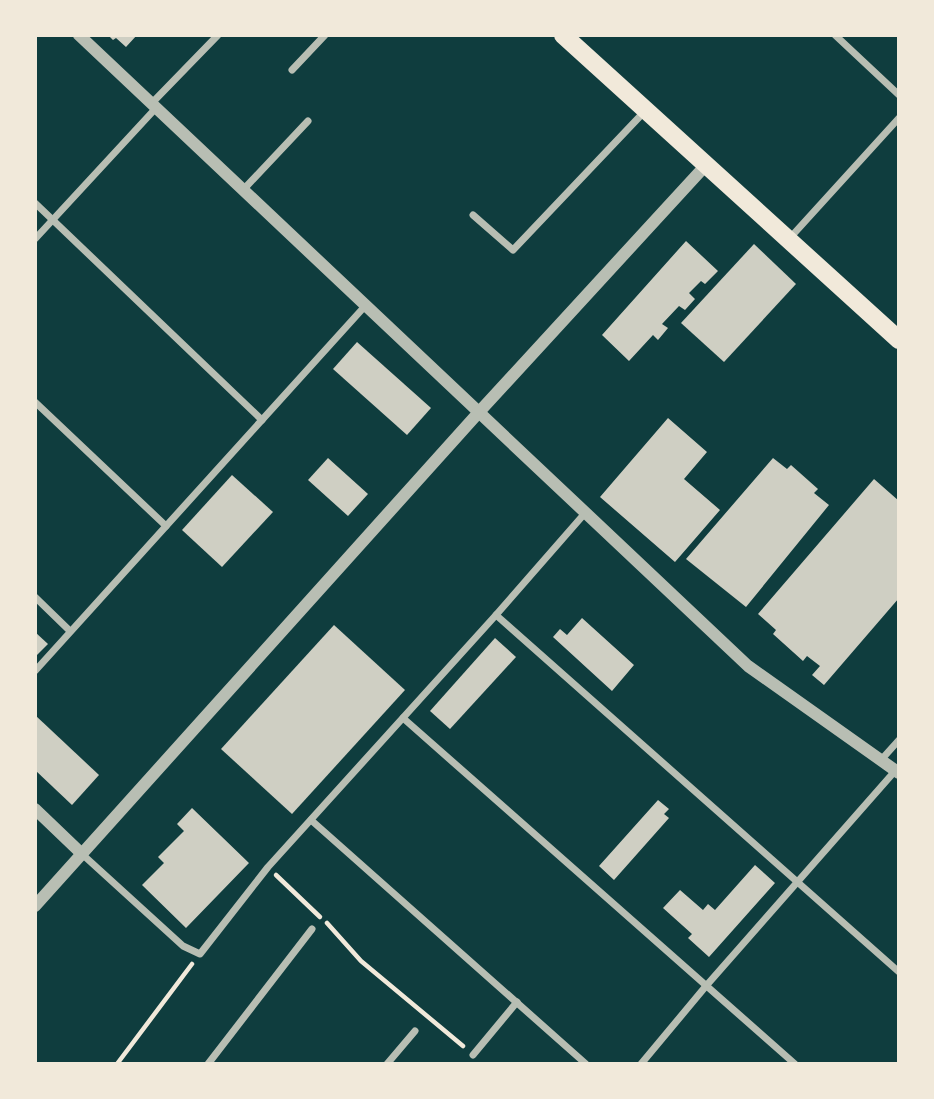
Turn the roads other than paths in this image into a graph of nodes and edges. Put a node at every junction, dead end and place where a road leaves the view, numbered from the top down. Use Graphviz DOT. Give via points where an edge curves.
graph roads {
  1 [pos="79,35"];
  2 [pos="218,35"];
  3 [pos="325,35"];
  4 [pos="563,35"];
  5 [pos="835,35"];
  6 [pos="292,70"];
  7 [pos="899,95"];
  8 [pos="153,106"];
  9 [pos="646,110"];
  10 [pos="899,118"];
  11 [pos="308,121"];
  12 [pos="706,165"];
  13 [pos="243,190"];
  14 [pos="35,203"];
  15 [pos="473,215"];
  16 [pos="53,220"];
  17 [pos="35,239"];
  18 [pos="788,240"];
  19 [pos="366,305"];
  20 [pos="899,340"];
  21 [pos="35,402"];
  22 [pos="480,411"];
  23 [pos="262,420"];
  24 [pos="586,512"];
  25 [pos="166,526"];
  26 [pos="35,597"];
  27 [pos="496,615"];
  28 [pos="70,631"];
  29 [pos="35,671"];
  30 [pos="404,718"];
  31 [pos="899,740"];
  32 [pos="881,760"];
  33 [pos="897,772"];
  34 [pos="35,809"];
  35 [pos="311,820"];
  36 [pos="82,853"];
  37 [pos="797,882"];
  38 [pos="35,906"];
  39 [pos="312,929"];
  40 [pos="899,972"];
  41 [pos="706,986"];
  42 [pos="517,1002"];
  43 [pos="415,1031"];
  44 [pos="473,1055"];
  45 [pos="208,1064"];
  46 [pos="387,1064"];
  47 [pos="586,1064"];
  48 [pos="641,1064"];
  49 [pos="795,1064"];
  1 -- 8 [label="street"];
  2 -- 8 [label="street"];
  3 -- 6 [label="street"];
  4 -- 9 [label="highway"];
  5 -- 7 [label="street"];
  8 -- 13 [label="street"];
  8 -- 16 [label="street"];
  9 -- 12 [label="highway"];
  9 -- 15 [label="street" via="513,250"];
  10 -- 18 [label="street"];
  11 -- 13 [label="street"];
  12 -- 18 [label="highway"];
  12 -- 22 [label="street"];
  13 -- 19 [label="street"];
  14 -- 16 [label="street"];
  16 -- 17 [label="street"];
  16 -- 23 [label="street"];
  18 -- 20 [label="highway"];
  19 -- 22 [label="street"];
  19 -- 23 [label="street"];
  21 -- 25 [label="street"];
  22 -- 24 [label="street"];
  22 -- 36 [label="street"];
  23 -- 25 [label="street"];
  24 -- 27 [label="street"];
  24 -- 32 [label="street" via="748,666"];
  25 -- 28 [label="street"];
  26 -- 28 [label="street"];
  27 -- 30 [label="street"];
  27 -- 37 [label="street"];
  28 -- 29 [label="street"];
  30 -- 35 [label="street"];
  30 -- 41 [label="street"];
  31 -- 32 [label="street"];
  32 -- 33 [label="street"];
  33 -- 37 [label="street"];
  34 -- 36 [label="street"];
  35 -- 36 [label="street" via="200,954 183,946"];
  35 -- 42 [label="street"];
  36 -- 38 [label="street"];
  37 -- 40 [label="street"];
  37 -- 41 [label="street"];
  39 -- 45 [label="street"];
  41 -- 48 [label="street"];
  41 -- 49 [label="street"];
  42 -- 44 [label="street"];
  42 -- 47 [label="street"];
  43 -- 46 [label="street"];
}
